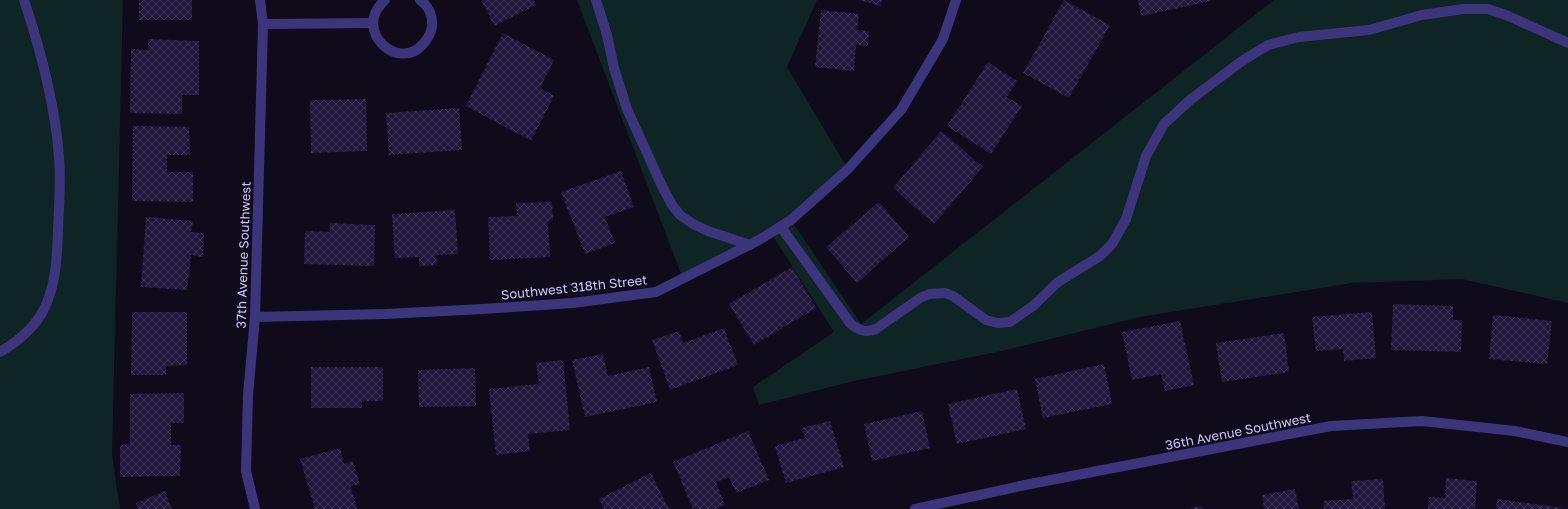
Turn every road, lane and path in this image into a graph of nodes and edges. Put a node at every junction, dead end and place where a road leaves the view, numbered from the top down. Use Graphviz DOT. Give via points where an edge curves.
graph roads {
  1 [pos="24,0"];
  2 [pos="260,0"];
  3 [pos="385,0"];
  4 [pos="420,0"];
  5 [pos="596,0"];
  6 [pos="956,0"];
  7 [pos="373,23"];
  8 [pos="263,24"];
  9 [pos="1568,43"];
  10 [pos="781,226"];
  11 [pos="750,245"];
  12 [pos="255,317"];
  13 [pos="0,352"];
  14 [pos="1568,442"];
  15 [pos="255,509"];
  16 [pos="915,509"];
  1 -- 13 [label="street" via="42,57 54,112 59,158 58,244 50,295 42,313 26,333"];
  2 -- 8 [label="street, 37th Avenue Southwest"];
  3 -- 7 [label="street" via="375,13"];
  4 -- 7 [label="street" via="429,10 432,29 422,46 414,51 394,52 386,48 374,32"];
  5 -- 11 [label="street" via="627,109 672,206 693,224"];
  6 -- 10 [label="street, Southwest 318th Street" via="943,39 901,110 848,170"];
  7 -- 8 [label="street"];
  8 -- 12 [label="street, 37th Avenue Southwest"];
  9 -- 10 [label="street" via="1506,14 1488,9 1463,9 1422,15 1370,30 1300,37 1268,45 1190,100 1164,124 1146,156 1126,219 1112,244 1100,256 1058,282 1033,306 1010,322 986,320 960,300 937,293 920,298 876,329 862,331 850,323"];
  10 -- 11 [label="street, Southwest 318th Street"];
  11 -- 12 [label="street, Southwest 318th Street" via="656,292 574,303 483,309"];
  12 -- 15 [label="street, 37th Avenue Southwest" via="248,396 246,471"];
  14 -- 16 [label="street, 36th Avenue Southwest" via="1515,431 1422,421 1331,426 1025,485"];
}
